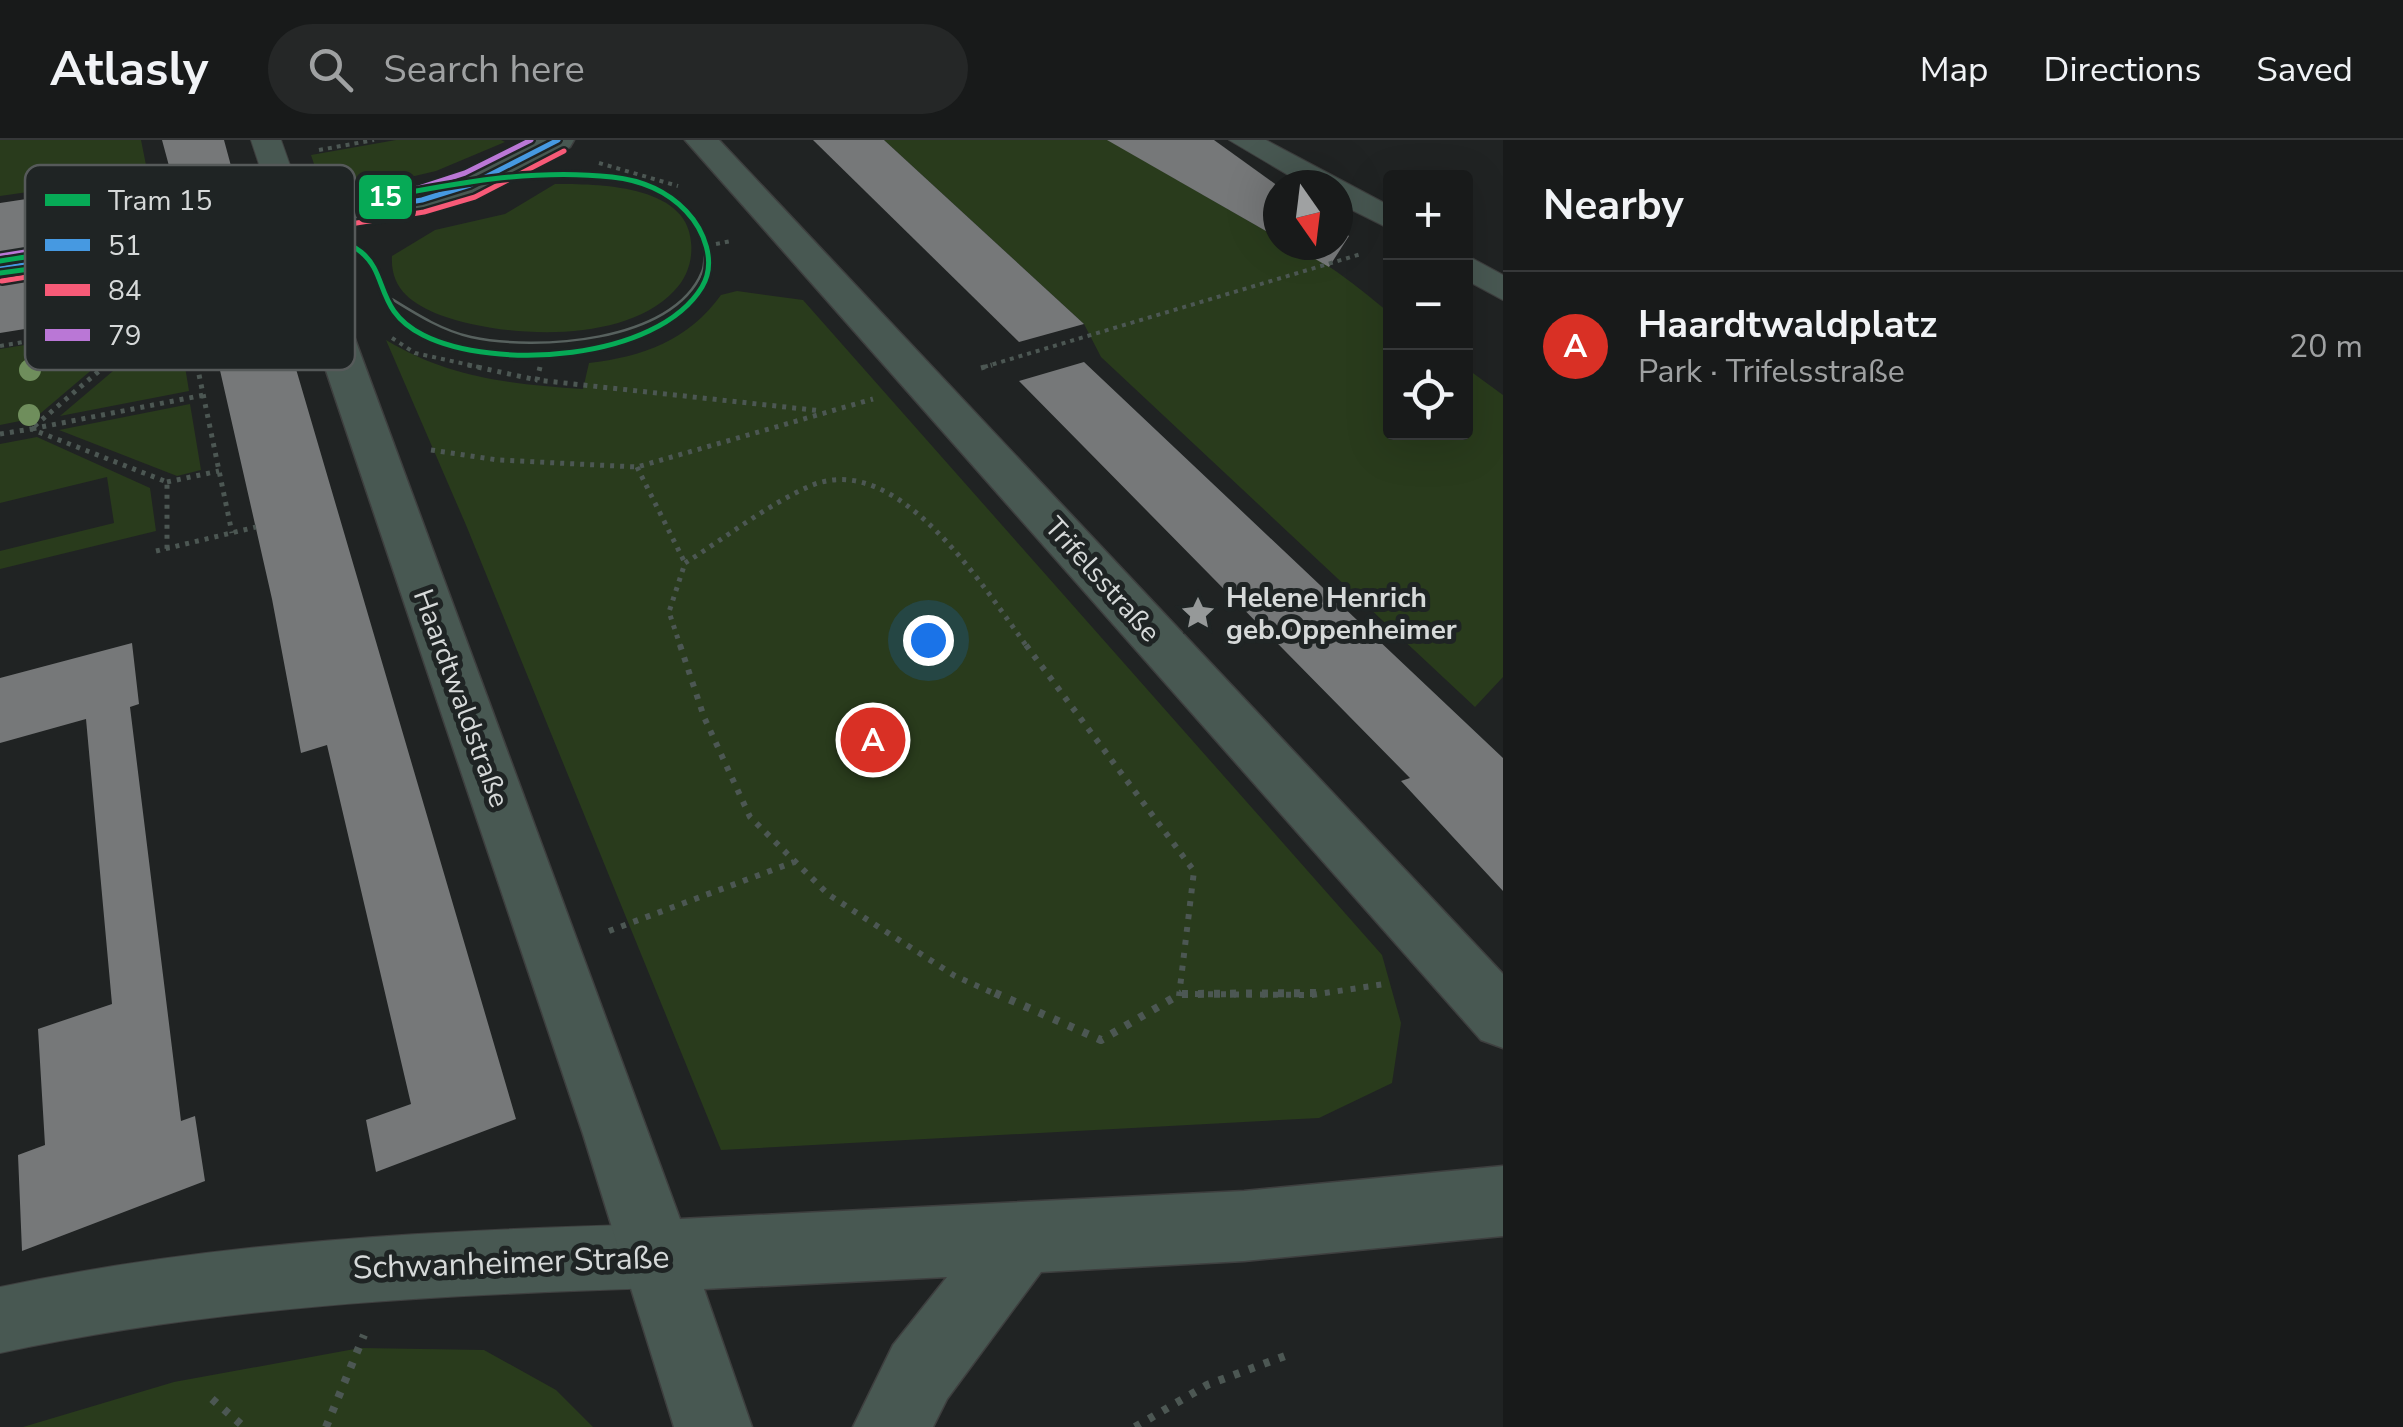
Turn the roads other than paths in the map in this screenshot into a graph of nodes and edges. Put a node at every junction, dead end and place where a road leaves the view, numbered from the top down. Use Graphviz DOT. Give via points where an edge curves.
graph roads {
  1 [pos="266,140"];
  2 [pos="558,140"];
  3 [pos="702,140"];
  4 [pos="1244,140"];
  5 [pos="275,165"];
  6 [pos="1300,170"];
  7 [pos="1353,198"];
  8 [pos="355,210"];
  9 [pos="1383,214"];
  10 [pos="25,265"];
  11 [pos="0,269"];
  12 [pos="1473,270"];
  13 [pos="1503,290"];
  14 [pos="346,370"];
  15 [pos="1503,1020"];
  16 [pos="1502,1202"];
  17 [pos="1026,1236"];
  18 [pos="659,1256"];
  19 [pos="0,1320"];
  20 [pos="713,1427"];
  21 [pos="892,1427"];
  1 -- 5 [label="street, Haardtwaldstraße"];
  2 -- 8 [label="street" via="446,193"];
  3 -- 15 [label="street, Trifelsstraße"];
  4 -- 6 [label="street"];
  7 -- 9 [label="street"];
  10 -- 11 [label="street"];
  12 -- 13 [label="street"];
  14 -- 18 [label="street, Haardtwaldstraße"];
  16 -- 17 [label="street, Schwanheimer Straße" via="1244,1226"];
  17 -- 18 [label="street, Schwanheimer Straße"];
  17 -- 21 [label="street" via="920,1372"];
  18 -- 19 [label="street, Schwanheimer Straße" via="370,1265 217,1279 109,1294"];
  18 -- 20 [label="street, Haardtwaldstraße"];
}
